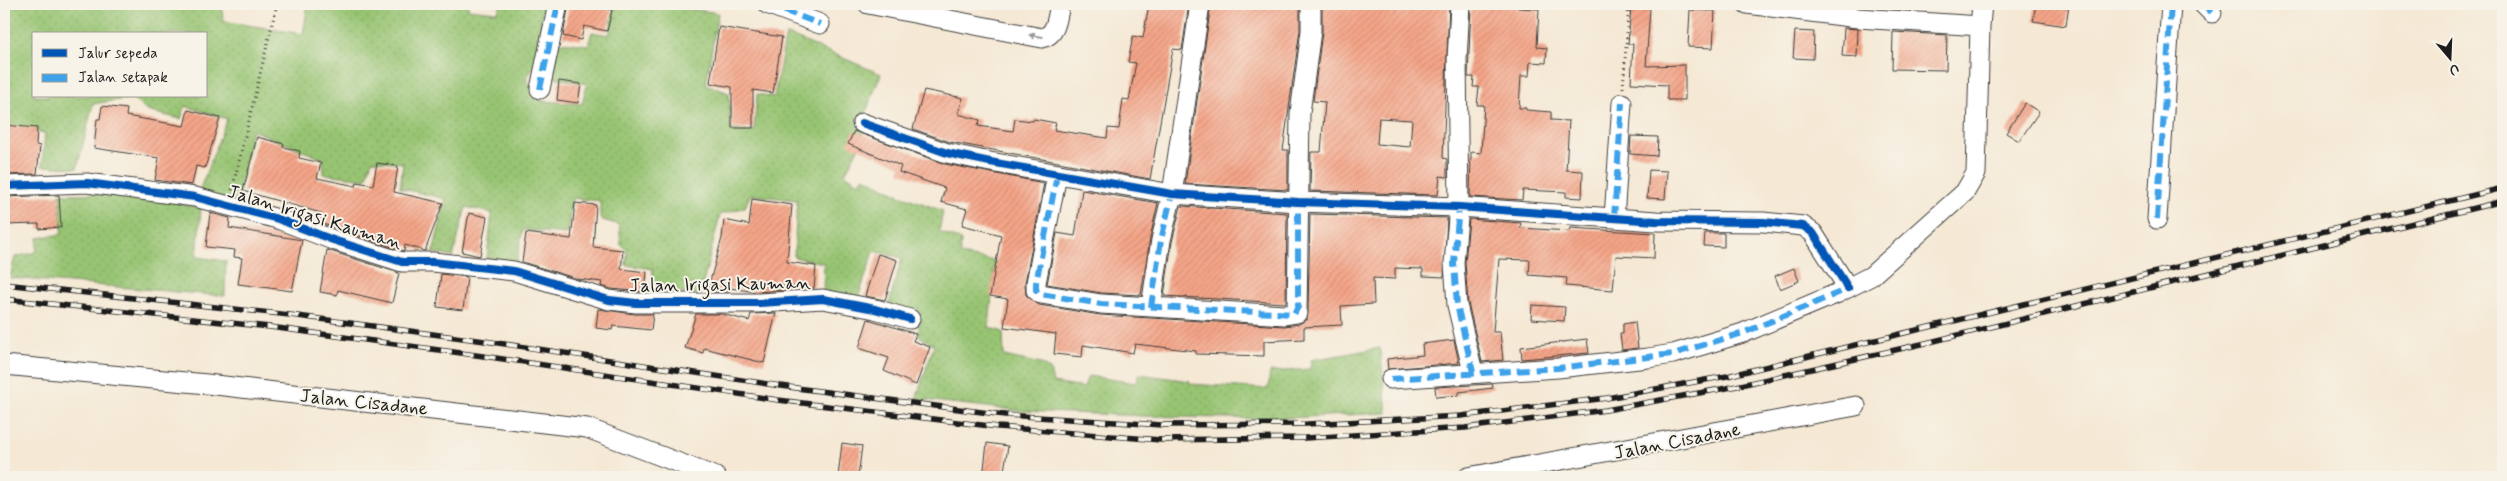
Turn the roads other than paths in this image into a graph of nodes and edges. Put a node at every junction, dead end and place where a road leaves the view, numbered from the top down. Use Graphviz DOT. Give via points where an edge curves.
graph roads {
  1 [pos="558,4"];
  2 [pos="767,4"];
  3 [pos="868,4"];
  4 [pos="1060,4"];
  5 [pos="1200,4"];
  6 [pos="1311,4"];
  7 [pos="1460,4"];
  8 [pos="1747,4"];
  9 [pos="1982,4"];
  10 [pos="2172,4"];
  11 [pos="820,24"];
  12 [pos="1980,26"];
  13 [pos="540,89"];
  14 [pos="1622,103"];
  15 [pos="862,123"];
  16 [pos="1057,174"];
  17 [pos="4,186"];
  18 [pos="1172,194"];
  19 [pos="1298,202"];
  20 [pos="1460,207"];
  21 [pos="1614,218"];
  22 [pos="2157,219"];
  23 [pos="1848,288"];
  24 [pos="1151,307"];
  25 [pos="910,319"];
  26 [pos="4,365"];
  27 [pos="1473,372"];
  28 [pos="1391,379"];
  29 [pos="1856,406"];
  30 [pos="716,477"];
  31 [pos="1468,477"];
  1 -- 13 [label="street"];
  2 -- 11 [label="street"];
  4 -- 3 [label="street, one-way" via="1053,32 1042,38"];
  5 -- 18 [label="street"];
  6 -- 19 [label="street" via="1311,31 1300,113"];
  7 -- 20 [label="street" via="1457,60"];
  8 -- 12 [label="street" via="1858,18"];
  9 -- 12 [label="street"];
  10 -- 22 [label="street"];
  12 -- 23 [label="street" via="1976,173 1964,192 1941,215 1871,276"];
  14 -- 21 [label="street"];
  15 -- 16 [label="street" via="947,153"];
  16 -- 18 [label="street"];
  16 -- 24 [label="street" via="1036,290 1068,300"];
  17 -- 25 [label="street, Jalan Irigasi Kauman" via="87,183 163,192 229,205 402,262 514,271 610,300 730,304 823,299"];
  18 -- 19 [label="street"];
  18 -- 24 [label="street"];
  19 -- 20 [label="street"];
  19 -- 24 [label="street" via="1297,313"];
  20 -- 21 [label="street"];
  20 -- 27 [label="street" via="1454,263 1456,298"];
  21 -- 23 [label="street" via="1803,226 1813,233"];
  23 -- 27 [label="street" via="1743,333 1673,354 1558,368"];
  26 -- 30 [label="street, Jalan Cisadane" via="217,385 587,428"];
  27 -- 28 [label="street"];
  29 -- 31 [label="street, Jalan Cisadane"];
}
